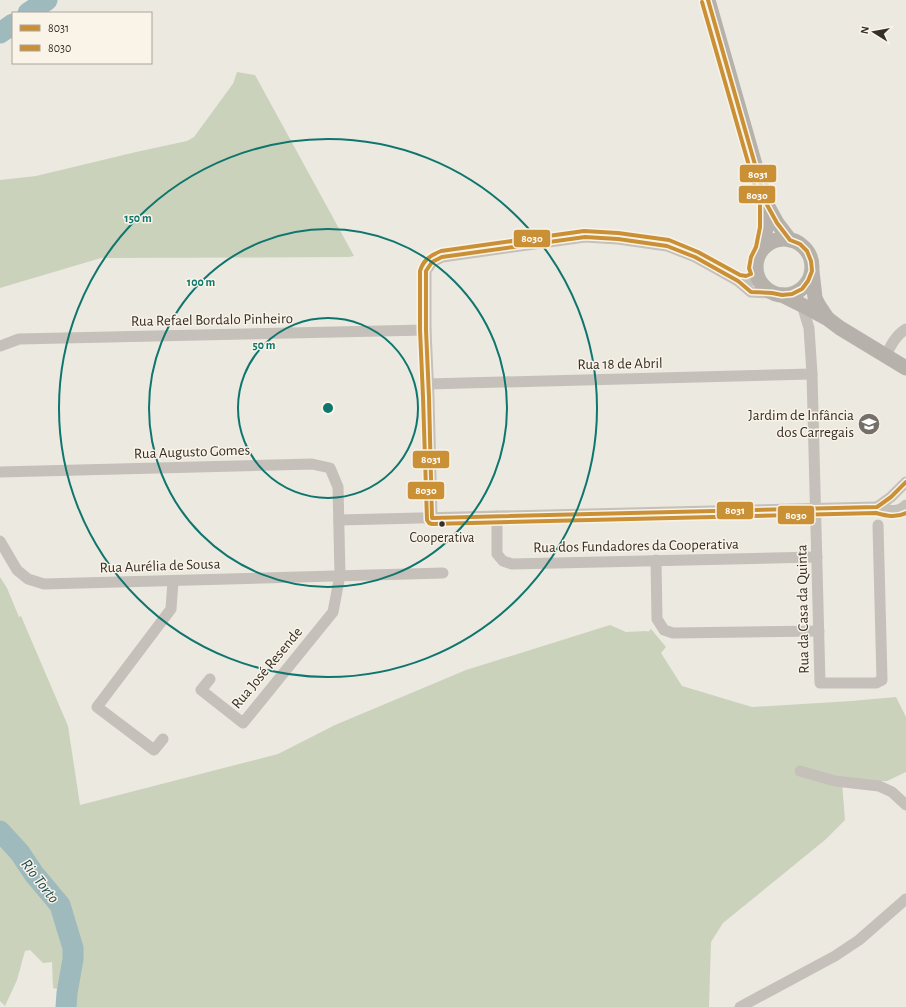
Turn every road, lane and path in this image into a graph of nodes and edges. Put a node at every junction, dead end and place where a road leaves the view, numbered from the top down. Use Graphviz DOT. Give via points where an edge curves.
graph roads {
  1 [pos="708,0"];
  2 [pos="766,203"];
  3 [pos="790,240"];
  4 [pos="762,249"];
  5 [pos="812,271"];
  6 [pos="758,278"];
  7 [pos="738,281"];
  8 [pos="777,294"];
  9 [pos="802,305"];
  10 [pos="828,319"];
  11 [pos="906,329"];
  12 [pos="426,330"];
  13 [pos="0,346"];
  14 [pos="886,355"];
  15 [pos="906,368"];
  16 [pos="812,374"];
  17 [pos="428,384"];
  18 [pos="0,472"];
  19 [pos="906,482"];
  20 [pos="906,505"];
  21 [pos="878,507"];
  22 [pos="816,509"];
  23 [pos="497,516"];
  24 [pos="432,518"];
  25 [pos="339,520"];
  26 [pos="878,525"];
  27 [pos="0,542"];
  28 [pos="817,557"];
  29 [pos="656,560"];
  30 [pos="443,573"];
  31 [pos="340,576"];
  32 [pos="173,581"];
  33 [pos="819,631"];
  34 [pos="210,679"];
  35 [pos="163,739"];
  36 [pos="800,771"];
  37 [pos="906,805"];
  38 [pos="906,899"];
  39 [pos="740,1007"];
  1 -- 2 [label="street"];
  2 -- 3 [label="street"];
  2 -- 4 [label="street" via="766,228"];
  3 -- 4 [label="street" via="770,242"];
  3 -- 5 [label="street" via="800,244 807,251"];
  4 -- 6 [label="street" via="755,268"];
  5 -- 8 [label="street" via="802,289 792,294"];
  5 -- 10 [label="street" via="815,298"];
  6 -- 7 [label="street" via="748,282"];
  6 -- 8 [label="street" via="764,287"];
  7 -- 8 [label="street" via="751,292"];
  7 -- 12 [label="street" via="695,257 667,246 618,239 585,238 442,257 432,262 426,271"];
  8 -- 9 [label="street"];
  9 -- 10 [label="street"];
  9 -- 16 [label="street, Rua da Casa da Quinta" via="809,328"];
  10 -- 14 [label="street"];
  11 -- 14 [label="street" via="894,340"];
  12 -- 13 [label="street, Rua Refael Bordalo Pinheiro" via="19,339"];
  12 -- 17 [label="street"];
  14 -- 15 [label="street"];
  16 -- 17 [label="street, Rua 18 de Abril"];
  16 -- 22 [label="street, Rua da Casa da Quinta"];
  17 -- 24 [label="street"];
  18 -- 25 [label="street, Rua Augusto Gomes" via="312,464 330,468 338,487"];
  19 -- 21 [label="street"];
  20 -- 21 [label="street" via="902,509 891,511"];
  21 -- 22 [label="street"];
  22 -- 23 [label="street"];
  22 -- 28 [label="street, Rua da Casa da Quinta"];
  23 -- 24 [label="street"];
  23 -- 29 [label="street, Rua dos Fundadores da Cooperativa" via="498,554 503,561 512,564"];
  24 -- 25 [label="street"];
  25 -- 31 [label="street"];
  26 -- 33 [label="street, Rua da Casa da Quinta" via="882,680 876,683 820,683"];
  27 -- 32 [label="street, Rua Aurélia de Sousa" via="18,570 28,579 44,584"];
  28 -- 29 [label="street, Rua dos Fundadores da Cooperativa"];
  28 -- 33 [label="street, Rua da Casa da Quinta"];
  29 -- 33 [label="street" via="657,619 664,630 673,633"];
  30 -- 31 [label="street, Rua Aurélia de Sousa"];
  31 -- 32 [label="street, Rua Aurélia de Sousa"];
  31 -- 34 [label="street, Rua José Resende" via="333,612 243,723 201,690"];
  32 -- 35 [label="street" via="172,609 97,707 154,750"];
  36 -- 37 [label="street" via="835,781 879,786 892,792"];
  38 -- 39 [label="street" via="859,940 835,956"];
}
